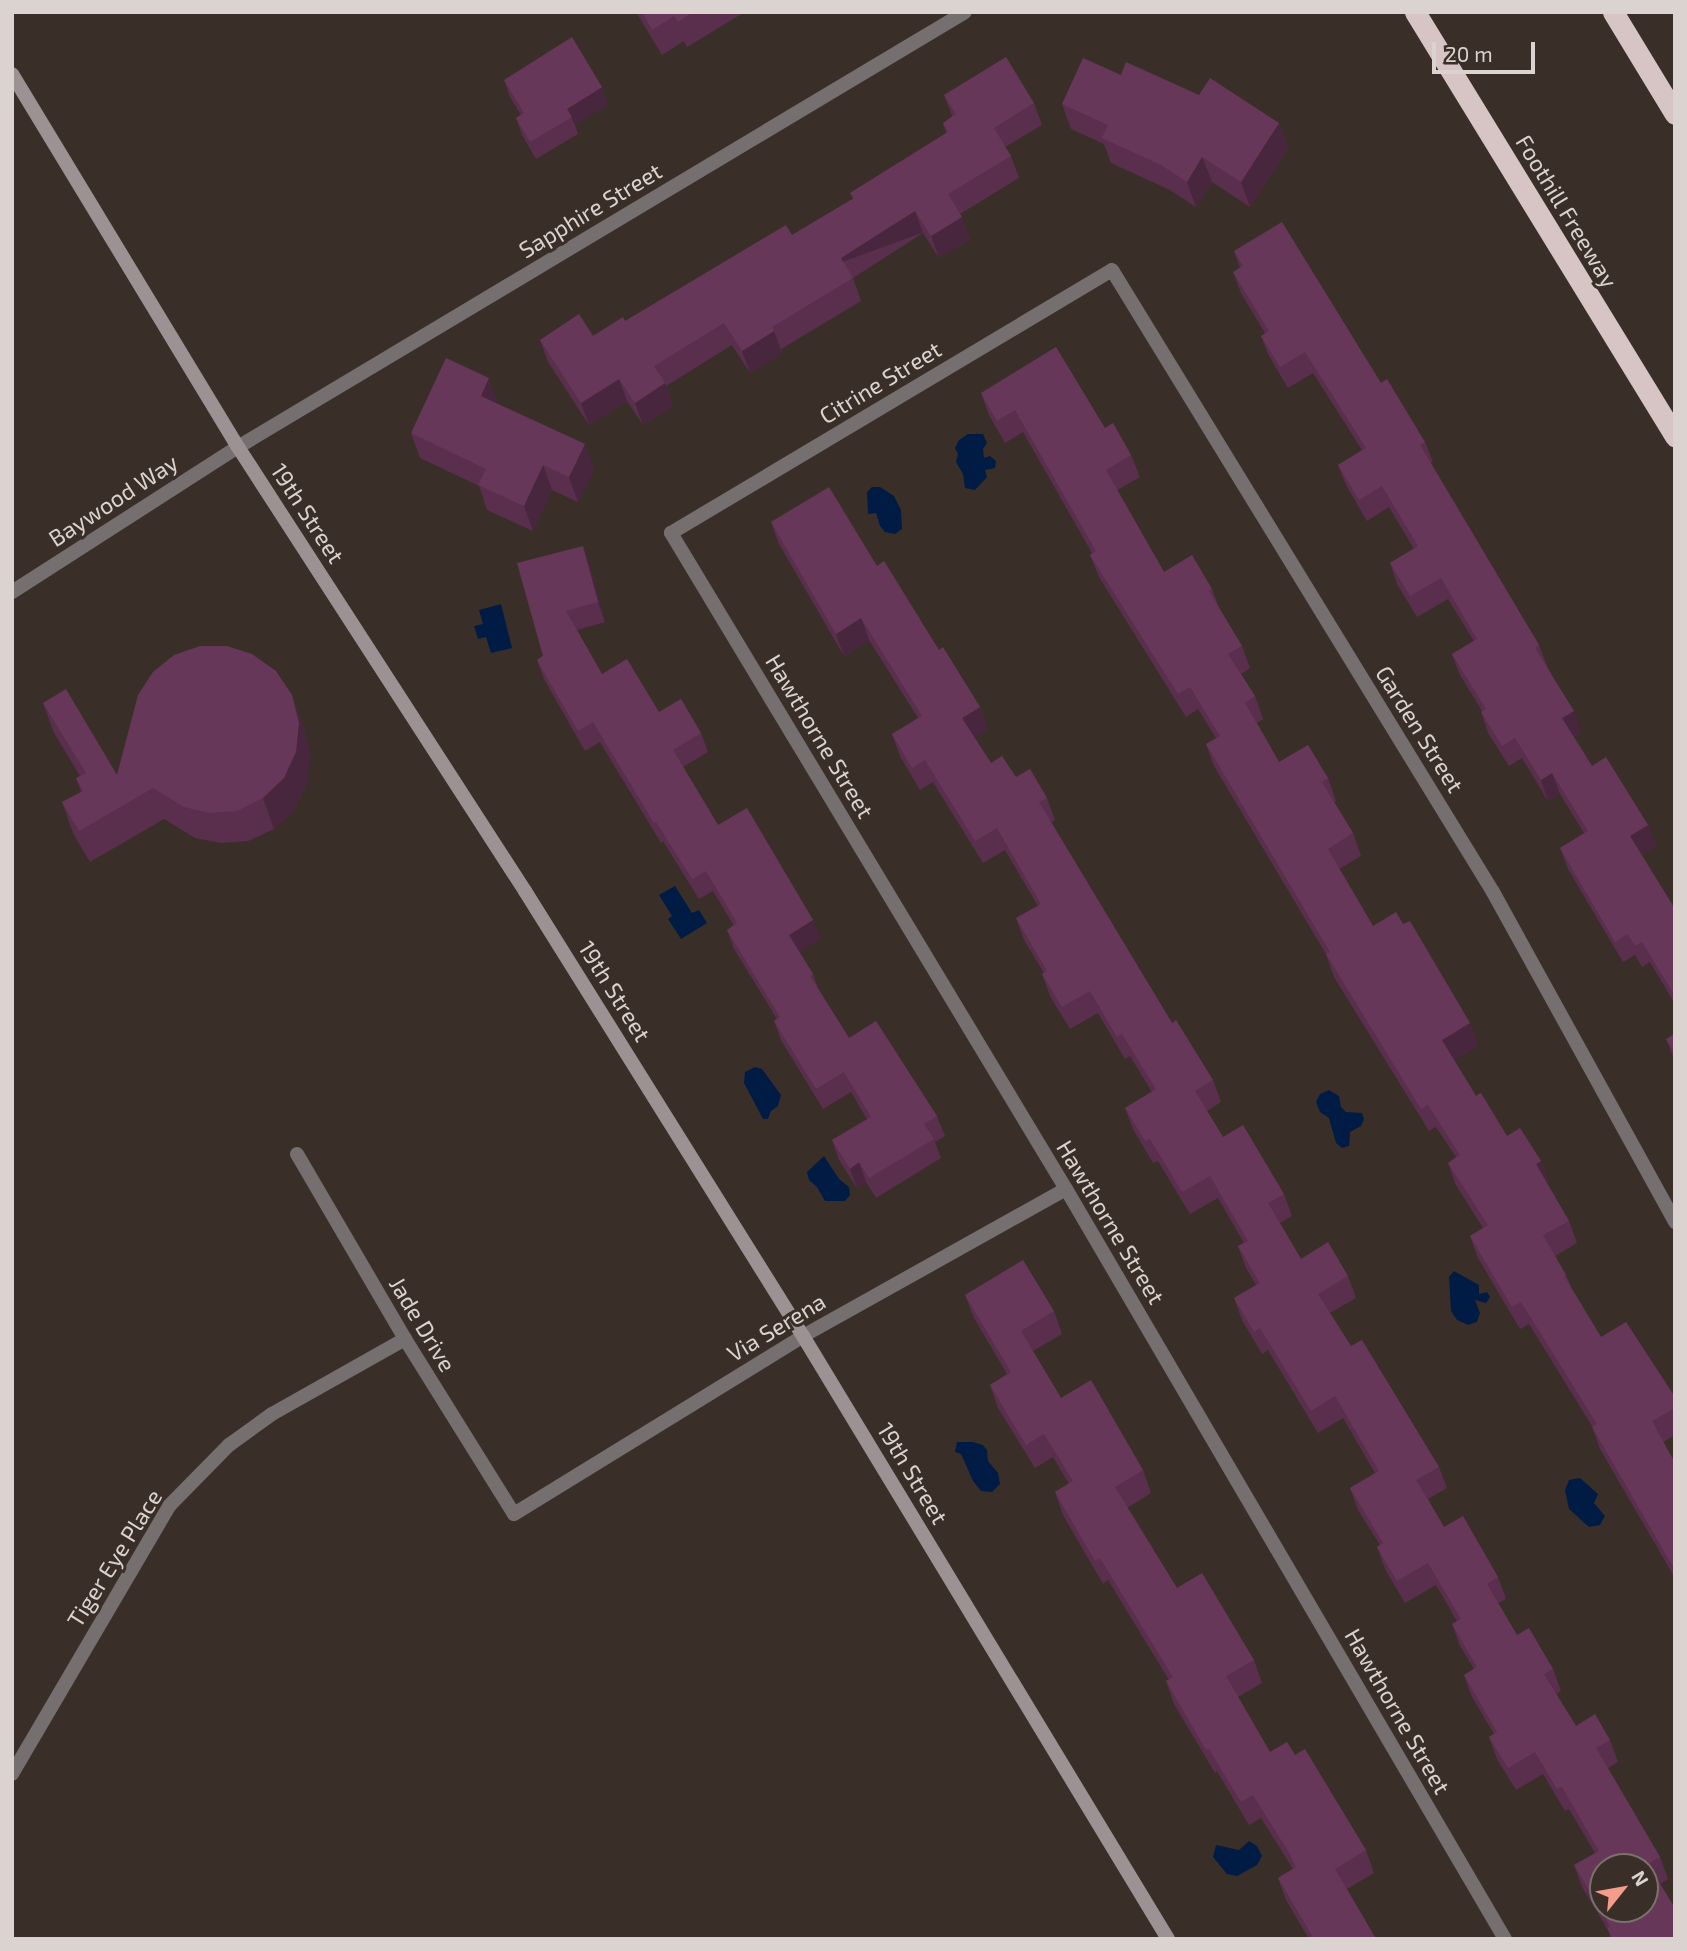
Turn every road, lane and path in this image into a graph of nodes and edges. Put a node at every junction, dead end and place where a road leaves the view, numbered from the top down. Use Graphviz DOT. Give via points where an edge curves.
graph roads {
  1 [pos="965,12"];
  2 [pos="1415,12"];
  3 [pos="1613,12"];
  4 [pos="12,74"];
  5 [pos="1675,114"];
  6 [pos="1112,270"];
  7 [pos="1675,437"];
  8 [pos="238,447"];
  9 [pos="671,533"];
  10 [pos="12,592"];
  11 [pos="297,1154"];
  12 [pos="1066,1189"];
  13 [pos="1675,1222"];
  14 [pos="803,1336"];
  15 [pos="405,1339"];
  16 [pos="514,1514"];
  17 [pos="12,1774"];
  18 [pos="1168,1939"];
  19 [pos="1506,1939"];
  1 -- 8 [label="street, Sapphire Street"];
  2 -- 7 [label="highway, Foothill Freeway"];
  3 -- 5 [label="highway"];
  4 -- 8 [label="main road, 19th Street"];
  6 -- 9 [label="street, Citrine Street"];
  6 -- 13 [label="street, Garden Street" via="1493,891"];
  8 -- 10 [label="street, Baywood Way"];
  8 -- 14 [label="main road, 19th Street" via="525,891"];
  9 -- 12 [label="street, Hawthorne Street"];
  11 -- 15 [label="street, Jade Drive"];
  12 -- 14 [label="street, Via Serena"];
  12 -- 19 [label="street, Hawthorne Street"];
  14 -- 16 [label="street, Via Serena"];
  14 -- 18 [label="main road, 19th Street"];
  15 -- 16 [label="street, Jade Drive"];
  15 -- 17 [label="street, Tiger Eye Place" via="272,1414 229,1445 169,1506"];
}
